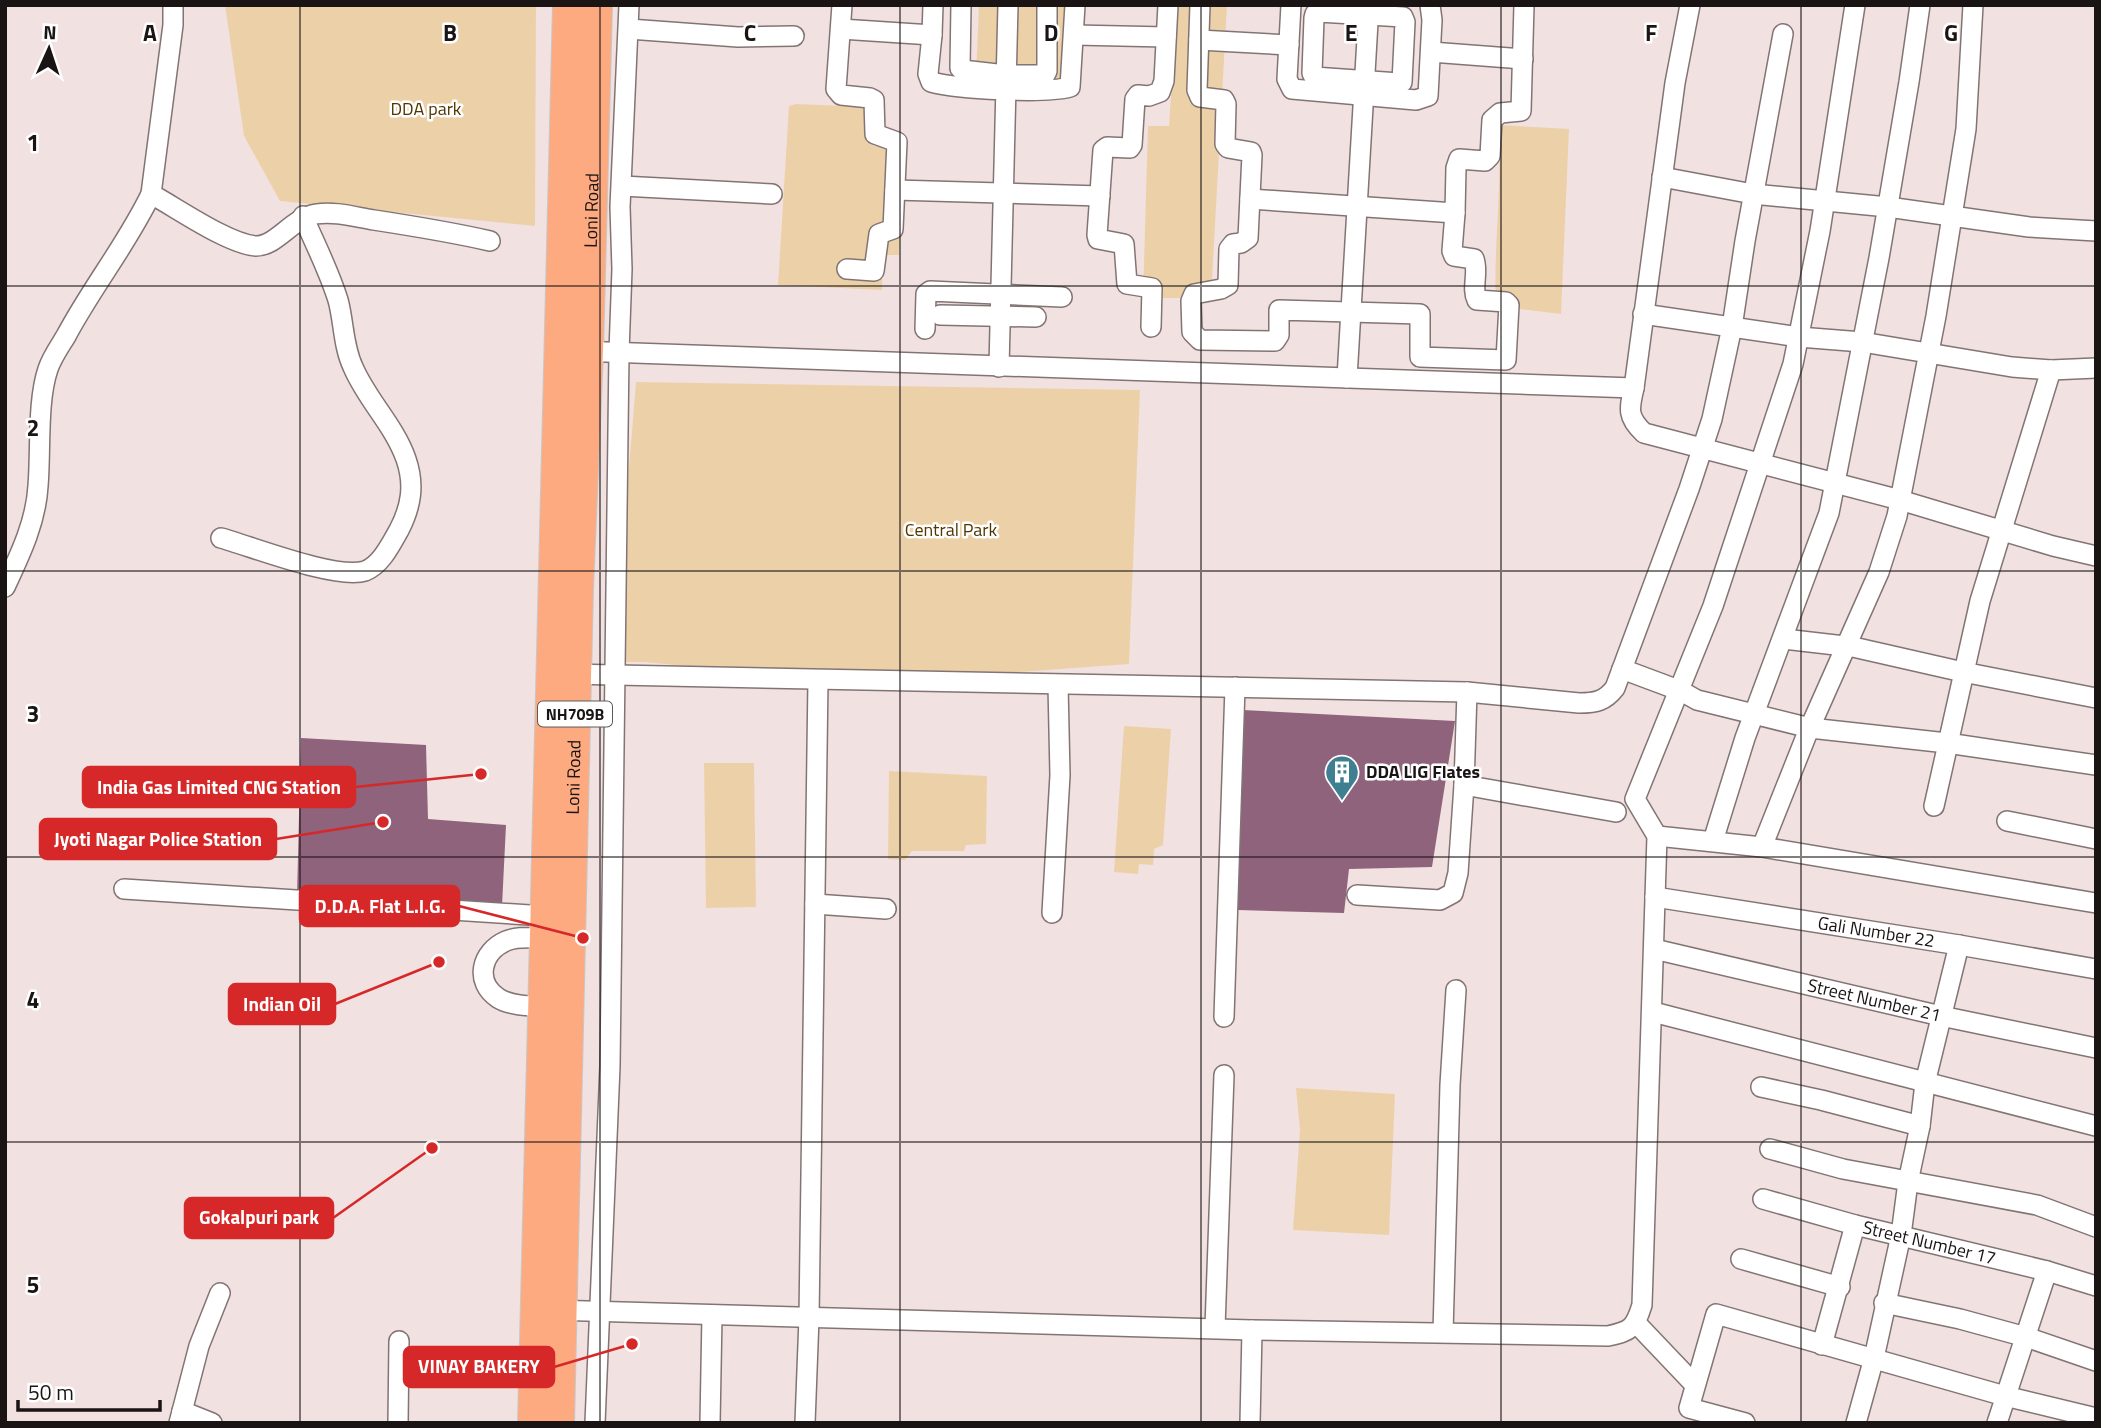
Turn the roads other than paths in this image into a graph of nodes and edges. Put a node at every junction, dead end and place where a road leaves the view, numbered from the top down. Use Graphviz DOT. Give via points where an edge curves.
graph roads {
  1 [pos="173,5"];
  2 [pos="568,5"];
  3 [pos="597,5"];
  4 [pos="629,5"];
  5 [pos="842,5"];
  6 [pos="933,5"];
  7 [pos="961,5"];
  8 [pos="1008,5"];
  9 [pos="1048,5"];
  10 [pos="1075,5"];
  11 [pos="1168,5"];
  12 [pos="1200,5"];
  13 [pos="1291,5"];
  14 [pos="1430,5"];
  15 [pos="1524,5"];
  16 [pos="1690,5"];
  17 [pos="1855,5"];
  18 [pos="1920,5"];
  19 [pos="1973,5"];
  20 [pos="1368,10"];
  21 [pos="629,29"];
  22 [pos="841,29"];
  23 [pos="1075,34"];
  24 [pos="1783,34"];
  25 [pos="932,35"];
  26 [pos="794,36"];
  27 [pos="1166,37"];
  28 [pos="1199,40"];
  29 [pos="1289,45"];
  30 [pos="1431,52"];
  31 [pos="1523,59"];
  32 [pos="1006,82"];
  33 [pos="1364,89"];
  34 [pos="1662,177"];
  35 [pos="622,186"];
  36 [pos="895,190"];
  37 [pos="1002,192"];
  38 [pos="151,194"];
  39 [pos="772,194"];
  40 [pos="1754,194"];
  41 [pos="1100,196"];
  42 [pos="1250,199"];
  43 [pos="1824,201"];
  44 [pos="1357,206"];
  45 [pos="1888,207"];
  46 [pos="1455,213"];
  47 [pos="303,216"];
  48 [pos="1951,216"];
  49 [pos="2096,231"];
  50 [pos="490,241"];
  51 [pos="847,269"];
  52 [pos="1000,295"];
  53 [pos="1062,297"];
  54 [pos="1351,312"];
  55 [pos="1643,314"];
  56 [pos="940,315"];
  57 [pos="1000,316"];
  58 [pos="1036,317"];
  59 [pos="1151,327"];
  60 [pos="1732,327"];
  61 [pos="925,329"];
  62 [pos="1799,337"];
  63 [pos="1862,342"];
  64 [pos="573,351"];
  65 [pos="619,352"];
  66 [pos="1928,354"];
  67 [pos="999,367"];
  68 [pos="2096,368"];
  69 [pos="2051,370"];
  70 [pos="1347,378"];
  71 [pos="1634,387"];
  72 [pos="1703,448"];
  73 [pos="1761,465"];
  74 [pos="1834,483"];
  75 [pos="1900,500"];
  76 [pos="2003,530"];
  77 [pos="221,538"];
  78 [pos="2096,556"];
  79 [pos="5,587"];
  80 [pos="1784,639"];
  81 [pos="1846,646"];
  82 [pos="1622,669"];
  83 [pos="1963,672"];
  84 [pos="563,673"];
  85 [pos="616,675"];
  86 [pos="818,680"];
  87 [pos="1058,685"];
  88 [pos="1235,687"];
  89 [pos="1681,691"];
  90 [pos="1467,692"];
  91 [pos="2096,698"];
  92 [pos="1754,715"];
  93 [pos="1811,728"];
  94 [pos="1947,743"];
  95 [pos="2096,765"];
  96 [pos="1464,785"];
  97 [pos="1934,806"];
  98 [pos="1616,812"];
  99 [pos="2007,821"];
  100 [pos="1657,836"];
  101 [pos="2096,839"];
  102 [pos="1713,841"];
  103 [pos="1762,847"];
  104 [pos="124,889"];
  105 [pos="1357,895"];
  106 [pos="1655,897"];
  107 [pos="2096,903"];
  108 [pos="815,904"];
  109 [pos="886,909"];
  110 [pos="1052,913"];
  111 [pos="545,927"];
  112 [pos="1959,945"];
  113 [pos="1654,949"];
  114 [pos="2096,970"];
  115 [pos="1456,990"];
  116 [pos="556,1007"];
  117 [pos="1653,1012"];
  118 [pos="1941,1016"];
  119 [pos="1224,1017"];
  120 [pos="2096,1048"];
  121 [pos="1224,1075"];
  122 [pos="1925,1083"];
  123 [pos="1761,1087"];
  124 [pos="1920,1126"];
  125 [pos="2096,1126"];
  126 [pos="1770,1149"];
  127 [pos="1908,1182"];
  128 [pos="1763,1199"];
  129 [pos="1855,1225"];
  130 [pos="2096,1227"];
  131 [pos="1901,1235"];
  132 [pos="1741,1259"];
  133 [pos="2047,1271"];
  134 [pos="2096,1286"];
  135 [pos="1840,1287"];
  136 [pos="220,1293"];
  137 [pos="1884,1303"];
  138 [pos="549,1310"];
  139 [pos="600,1312"];
  140 [pos="712,1315"];
  141 [pos="810,1318"];
  142 [pos="1636,1323"];
  143 [pos="1215,1327"];
  144 [pos="1252,1330"];
  145 [pos="1443,1332"];
  146 [pos="2025,1337"];
  147 [pos="399,1341"];
  148 [pos="1822,1345"];
  149 [pos="1874,1357"];
  150 [pos="2096,1361"];
  151 [pos="1695,1385"];
  152 [pos="2005,1396"];
  153 [pos="181,1417"];
  154 [pos="2096,1418"];
  155 [pos="212,1423"];
  156 [pos="398,1423"];
  157 [pos="533,1423"];
  158 [pos="559,1423"];
  159 [pos="595,1423"];
  160 [pos="710,1423"];
  161 [pos="804,1423"];
  162 [pos="1250,1423"];
  163 [pos="1745,1423"];
  164 [pos="1856,1423"];
  165 [pos="1997,1423"];
  1 -- 38 [label="street"];
  2 -- 64 [label="highway, Loni Road / NH709B"];
  3 -- 64 [label="highway, Loni Road / NH709B"];
  4 -- 21 [label="street"];
  5 -- 22 [label="street"];
  6 -- 25 [label="street"];
  7 -- 32 [label="street" via="960,68"];
  8 -- 32 [label="street"];
  9 -- 32 [label="street" via="1047,74"];
  10 -- 23 [label="street"];
  11 -- 27 [label="street"];
  12 -- 28 [label="street"];
  13 -- 29 [label="street"];
  14 -- 30 [label="street"];
  15 -- 31 [label="street"];
  16 -- 34 [label="street"];
  17 -- 43 [label="street"];
  18 -- 45 [label="street"];
  19 -- 48 [label="street" via="1966,129"];
  20 -- 33 [label="street"];
  20 -- 33 [label="street" via="1405,19 1403,80"];
  20 -- 33 [label="street" via="1319,12 1314,18 1314,78"];
  21 -- 26 [label="street"];
  21 -- 35 [label="street"];
  22 -- 25 [label="street"];
  22 -- 36 [label="street" via="836,89 841,95 874,100 875,134 897,142"];
  23 -- 27 [label="street"];
  23 -- 32 [label="street" via="1070,87 1047,91"];
  24 -- 40 [label="street"];
  25 -- 32 [label="street" via="931,82"];
  27 -- 41 [label="street" via="1160,92 1135,99 1130,148 1103,150"];
  28 -- 29 [label="street"];
  28 -- 42 [label="street" via="1197,90 1206,99 1224,100 1225,145 1251,152"];
  29 -- 33 [label="street" via="1287,79 1292,89"];
  30 -- 31 [label="street"];
  30 -- 33 [label="street" via="1428,96 1424,99"];
  31 -- 46 [label="street" via="1521,111 1492,120 1490,156 1485,161 1459,159"];
  32 -- 37 [label="street"];
  33 -- 44 [label="street"];
  34 -- 40 [label="street"];
  34 -- 55 [label="street"];
  35 -- 39 [label="street"];
  35 -- 65 [label="street"];
  36 -- 37 [label="street"];
  36 -- 51 [label="street" via="893,229 879,234 874,271"];
  37 -- 41 [label="street"];
  37 -- 52 [label="street"];
  38 -- 47 [label="street" via="245,244 271,242"];
  38 -- 79 [label="street" via="48,367 38,489 21,555"];
  40 -- 43 [label="street"];
  40 -- 60 [label="street"];
  41 -- 59 [label="street" via="1098,239 1124,244 1127,284 1152,288"];
  42 -- 44 [label="street"];
  42 -- 54 [label="street" via="1248,238 1229,249 1228,285 1194,294 1191,301 1194,336 1200,340 1275,341 1279,310"];
  43 -- 45 [label="street"];
  43 -- 62 [label="street"];
  44 -- 46 [label="street"];
  44 -- 54 [label="street"];
  45 -- 48 [label="street"];
  45 -- 63 [label="street"];
  46 -- 54 [label="street" via="1452,251 1454,256 1474,259 1474,295 1477,300 1509,305 1506,360 1422,357 1420,314"];
  47 -- 50 [label="street" via="342,214"];
  47 -- 77 [label="street" via="330,277 352,365 400,442 412,498 389,548 367,570 353,573 327,571"];
  48 -- 49 [label="street"];
  48 -- 66 [label="street"];
  52 -- 53 [label="street"];
  52 -- 57 [label="street"];
  52 -- 61 [label="street" via="930,290"];
  54 -- 70 [label="street"];
  55 -- 60 [label="street"];
  55 -- 71 [label="street"];
  56 -- 57 [label="street"];
  57 -- 58 [label="street"];
  57 -- 67 [label="street"];
  60 -- 62 [label="street"];
  60 -- 72 [label="street"];
  62 -- 63 [label="street"];
  62 -- 73 [label="street"];
  63 -- 66 [label="street"];
  63 -- 74 [label="street"];
  64 -- 65 [label="street"];
  64 -- 84 [label="highway, Loni Road / NH709B"];
  65 -- 67 [label="street"];
  65 -- 85 [label="street"];
  66 -- 69 [label="street"];
  66 -- 75 [label="street"];
  67 -- 70 [label="street"];
  68 -- 69 [label="street"];
  69 -- 76 [label="street"];
  70 -- 71 [label="street"];
  71 -- 72 [label="street" via="1629,406 1632,422 1644,433"];
  72 -- 73 [label="street"];
  72 -- 82 [label="street"];
  73 -- 74 [label="street"];
  73 -- 89 [label="street"];
  74 -- 75 [label="street"];
  74 -- 80 [label="street" via="1829,513"];
  75 -- 76 [label="street"];
  75 -- 81 [label="street" via="1879,572"];
  76 -- 78 [label="street"];
  76 -- 83 [label="street"];
  80 -- 81 [label="street"];
  80 -- 92 [label="street"];
  81 -- 83 [label="street"];
  81 -- 93 [label="street"];
  82 -- 89 [label="street"];
  82 -- 90 [label="street" via="1608,698 1595,703"];
  83 -- 91 [label="street"];
  83 -- 94 [label="street"];
  84 -- 85 [label="street"];
  84 -- 111 [label="highway, Loni Road / NH709B"];
  84 -- 116 [label="highway, Loni Road / NH709B"];
  85 -- 86 [label="street"];
  85 -- 139 [label="street" via="611,1053"];
  86 -- 87 [label="street"];
  86 -- 108 [label="street"];
  87 -- 88 [label="street"];
  87 -- 110 [label="street" via="1060,775"];
  88 -- 90 [label="street"];
  88 -- 119 [label="street"];
  89 -- 92 [label="street" via="1697,700"];
  89 -- 100 [label="street" via="1635,799"];
  90 -- 96 [label="street"];
  92 -- 93 [label="street"];
  92 -- 102 [label="street"];
  93 -- 94 [label="street"];
  93 -- 103 [label="street"];
  94 -- 95 [label="street"];
  94 -- 97 [label="street"];
  96 -- 98 [label="street"];
  96 -- 105 [label="street" via="1453,893 1440,900"];
  99 -- 101 [label="street"];
  100 -- 102 [label="street"];
  100 -- 106 [label="street"];
  102 -- 103 [label="street"];
  103 -- 107 [label="street"];
  104 -- 111 [label="street"];
  106 -- 112 [label="street, Gali Number 22"];
  106 -- 113 [label="street"];
  108 -- 109 [label="street"];
  108 -- 141 [label="street"];
  111 -- 116 [label="highway, Loni Road / NH709B"];
  111 -- 116 [label="street" via="506,941 490,953 482,965 482,977 498,998"];
  112 -- 114 [label="street, Gali Number 22"];
  112 -- 118 [label="street"];
  113 -- 117 [label="street"];
  113 -- 118 [label="street, Street Number 21"];
  115 -- 145 [label="street"];
  116 -- 138 [label="highway, Loni Road / NH709B"];
  117 -- 122 [label="street"];
  117 -- 142 [label="street" via="1642,1305"];
  118 -- 120 [label="street, Street Number 21"];
  118 -- 122 [label="street"];
  121 -- 143 [label="street"];
  122 -- 124 [label="street"];
  122 -- 125 [label="street"];
  123 -- 124 [label="street"];
  124 -- 127 [label="street"];
  126 -- 127 [label="street"];
  127 -- 130 [label="street" via="2037,1205"];
  127 -- 131 [label="street"];
  128 -- 129 [label="street, Street Number 17"];
  129 -- 131 [label="street, Street Number 17"];
  129 -- 135 [label="street"];
  131 -- 133 [label="street, Street Number 17"];
  131 -- 137 [label="street"];
  132 -- 135 [label="street"];
  133 -- 134 [label="street, Street Number 17"];
  133 -- 146 [label="street"];
  135 -- 148 [label="street"];
  136 -- 153 [label="street" via="199,1346"];
  137 -- 146 [label="street"];
  137 -- 149 [label="street"];
  138 -- 139 [label="street"];
  138 -- 157 [label="highway, Loni Road / NH709B"];
  138 -- 158 [label="highway, Loni Road / NH709B"];
  139 -- 140 [label="street"];
  139 -- 159 [label="street"];
  140 -- 141 [label="street"];
  140 -- 160 [label="street"];
  141 -- 143 [label="street"];
  141 -- 161 [label="street"];
  142 -- 145 [label="street" via="1625,1332 1608,1336"];
  142 -- 151 [label="street"];
  143 -- 144 [label="street"];
  144 -- 145 [label="street"];
  144 -- 162 [label="street"];
  146 -- 150 [label="street"];
  146 -- 152 [label="street"];
  147 -- 156 [label="street"];
  148 -- 149 [label="street"];
  148 -- 151 [label="street" via="1716,1314"];
  149 -- 152 [label="street"];
  149 -- 164 [label="street"];
  151 -- 163 [label="street" via="1689,1408"];
  152 -- 154 [label="street"];
  152 -- 165 [label="street"];
  153 -- 155 [label="street"];
}
